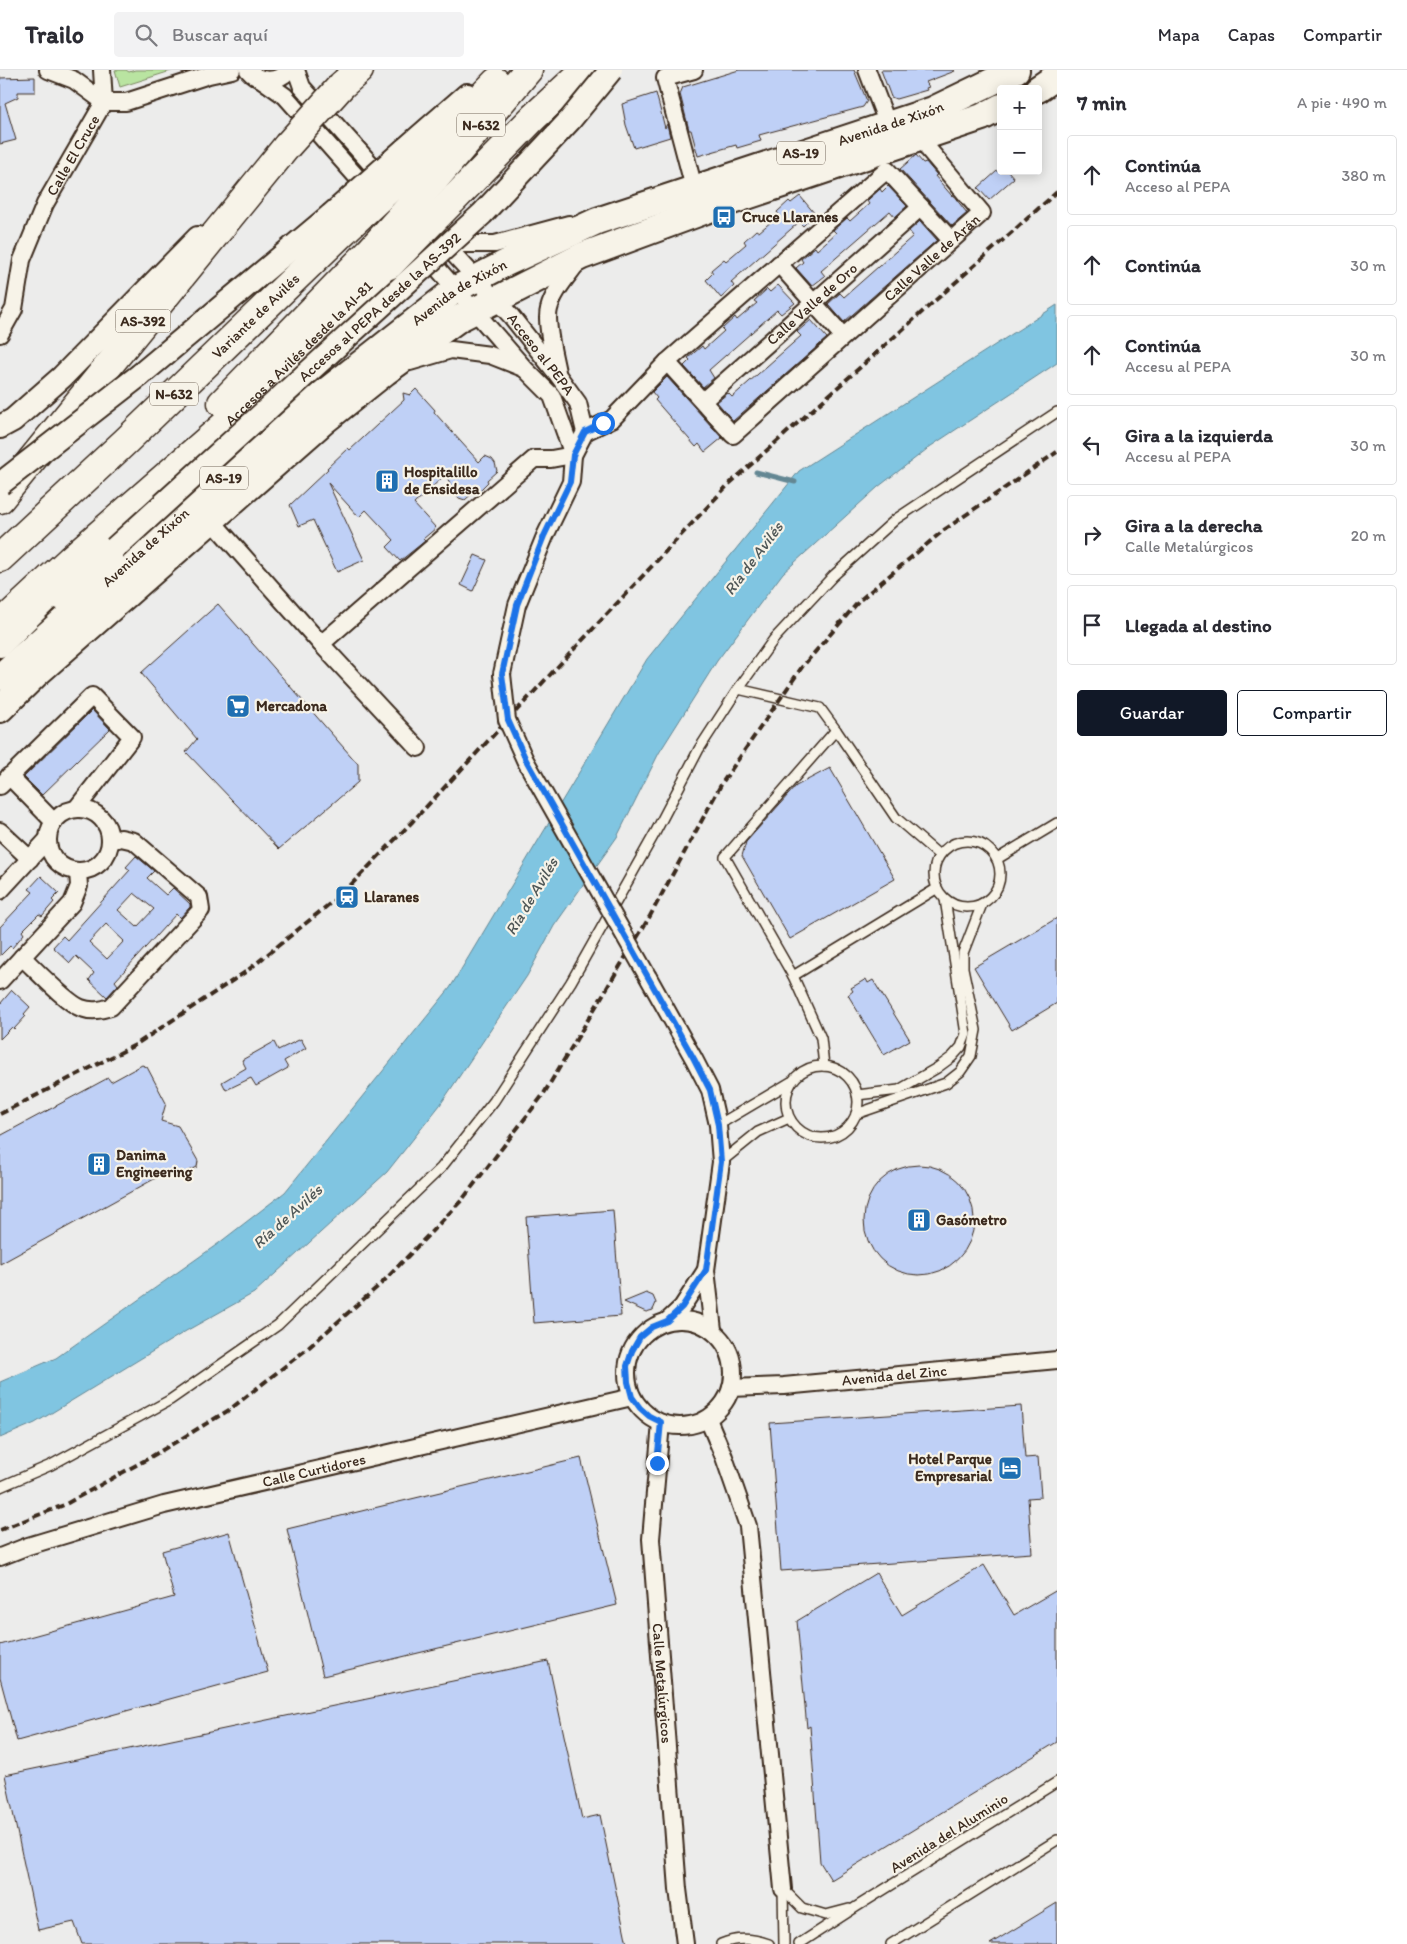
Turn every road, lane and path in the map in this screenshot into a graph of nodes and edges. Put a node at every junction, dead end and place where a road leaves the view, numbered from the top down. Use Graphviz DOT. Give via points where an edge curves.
graph roads {
  1 [pos="48,70"];
  2 [pos="102,70"];
  3 [pos="232,70"];
  4 [pos="289,70"];
  5 [pos="296,70"];
  6 [pos="496,70"];
  7 [pos="508,70"];
  8 [pos="528,70"];
  9 [pos="585,70"];
  10 [pos="611,70"];
  11 [pos="694,70"];
  12 [pos="868,70"];
  13 [pos="1016,70"];
  14 [pos="255,75"];
  15 [pos="1057,76"];
  16 [pos="350,77"];
  17 [pos="1042,86"];
  18 [pos="104,102"];
  19 [pos="997,109"];
  20 [pos="888,125"];
  21 [pos="287,146"];
  22 [pos="928,150"];
  23 [pos="418,164"];
  24 [pos="694,188"];
  25 [pos="921,208"];
  26 [pos="597,221"];
  27 [pos="339,222"];
  28 [pos="951,240"];
  29 [pos="441,241"];
  30 [pos="582,256"];
  31 [pos="380,258"];
  32 [pos="779,264"];
  33 [pos="466,283"];
  34 [pos="813,303"];
  35 [pos="485,305"];
  36 [pos="0,334"];
  37 [pos="843,336"];
  38 [pos="667,362"];
  39 [pos="525,369"];
  40 [pos="384,372"];
  41 [pos="557,374"];
  42 [pos="702,401"];
  43 [pos="1057,412"];
  44 [pos="234,417"];
  45 [pos="0,427"];
  46 [pos="585,432"];
  47 [pos="573,455"];
  48 [pos="0,484"];
  49 [pos="0,499"];
  50 [pos="212,521"];
  51 [pos="0,558"];
  52 [pos="70,560"];
  53 [pos="0,624"];
  54 [pos="321,644"];
  55 [pos="0,648"];
  56 [pos="0,678"];
  57 [pos="738,689"];
  58 [pos="0,709"];
  59 [pos="836,730"];
  60 [pos="418,748"];
  61 [pos="5,781"];
  62 [pos="76,810"];
  63 [pos="54,822"];
  64 [pos="1057,823"];
  65 [pos="0,831"];
  66 [pos="47,840"];
  67 [pos="110,841"];
  68 [pos="939,855"];
  69 [pos="30,859"];
  70 [pos="997,859"];
  71 [pos="78,872"];
  72 [pos="936,889"];
  73 [pos="0,891"];
  74 [pos="945,899"];
  75 [pos="982,904"];
  76 [pos="22,957"];
  77 [pos="793,976"];
  78 [pos="0,981"];
  79 [pos="824,1066"];
  80 [pos="792,1082"];
  81 [pos="857,1095"];
  82 [pos="856,1114"];
  83 [pos="789,1118"];
  84 [pos="718,1125"];
  85 [pos="721,1162"];
  86 [pos="706,1270"];
  87 [pos="667,1321"];
  88 [pos="713,1330"];
  89 [pos="1057,1360"];
  90 [pos="731,1388"];
  91 [pos="632,1397"];
  92 [pos="708,1419"];
  93 [pos="661,1422"];
  94 [pos="0,1487"];
  95 [pos="0,1557"];
  96 [pos="1057,1782"];
  97 [pos="1057,1840"];
  98 [pos="783,1889"];
  99 [pos="856,1907"];
  100 [pos="685,1944"];
  101 [pos="721,1944"];
  102 [pos="769,1944"];
  103 [pos="784,1944"];
  104 [pos="800,1944"];
  105 [pos="891,1944"];
  1 -- 18 [label="street" via="74,80"];
  2 -- 18 [label="street"];
  3 -- 18 [label="street, Calle El Cruce" via="126,102"];
  4 -- 14 [label="street" via="275,80"];
  5 -- 29 [label="street" via="302,87"];
  6 -- 23 [label="main road"];
  7 -- 23 [label="highway, Variante de Avilés / N-632"];
  8 -- 23 [label="highway, Variante de Avilés / N-632"];
  9 -- 31 [label="highway, Accesos a Avilés desde la AI-81, bridge" via="452,201"];
  10 -- 55 [label="main road, Accesos al PEPA desde la AS-392, bridge" via="570,120 482,214 115,548"];
  11 -- 24 [label="street" via="665,78"];
  12 -- 20 [label="street"];
  13 -- 20 [label="main road, Avenida de Xixón / AS-19" via="933,110"];
  14 -- 33 [label="street" via="285,96"];
  15 -- 17 [label="main road"];
  16 -- 21 [label="highway, AS-392, bridge"];
  18 -- 36 [label="street, Calle El Cruce" via="45,204 22,260 14,309"];
  19 -- 30 [label="main road, Avenida de Xixón / AS-19"];
  20 -- 24 [label="main road, Avenida de Xixón / AS-19"];
  21 -- 45 [label="main road" via="62,377 13,420"];
  21 -- 49 [label="highway, AS-392"];
  22 -- 28 [label="street, Calle Valle de Arán" via="982,213"];
  23 -- 27 [label="highway, Variante de Avilés / N-632, bridge"];
  23 -- 31 [label="highway, Variante de Avilés / N-632, bridge"];
  24 -- 26 [label="main road, Avenida de Xixón / AS-19"];
  25 -- 28 [label="street"];
  25 -- 32 [label="street" via="888,170"];
  25 -- 34 [label="street, Calle Valle de Oro"];
  26 -- 29 [label="street" via="565,225 495,244"];
  26 -- 33 [label="main road, Avenida de Xixón / AS-19"];
  27 -- 48 [label="main road, bridge"];
  27 -- 51 [label="highway, Variante de Avilés / N-632" via="133,434"];
  28 -- 37 [label="street, Calle Valle de Arán"];
  29 -- 33 [label="street"];
  30 -- 35 [label="main road, Avenida de Xixón / AS-19"];
  30 -- 41 [label="street" via="559,287 548,310"];
  31 -- 44 [label="highway, Accesos a Avilés desde la AI-81"];
  31 -- 52 [label="highway, Variante de Avilés / N-632"];
  32 -- 34 [label="street"];
  32 -- 38 [label="street"];
  33 -- 35 [label="street"];
  33 -- 35 [label="street"];
  33 -- 56 [label="main road, Avenida de Xixón / AS-19" via="298,414"];
  34 -- 37 [label="street"];
  34 -- 42 [label="street, Calle Valle de Oro"];
  35 -- 39 [label="street"];
  35 -- 40 [label="main road, Avenida de Xixón / AS-19" via="455,321"];
  35 -- 41 [label="street, Acceso al PEPA"];
  37 -- 42 [label="street, Calle Valle de Arán" via="733,435"];
  38 -- 42 [label="street"];
  38 -- 46 [label="street" via="612,418"];
  39 -- 40 [label="street" via="490,355 451,350"];
  39 -- 47 [label="street" via="552,396"];
  40 -- 50 [label="main road, Avenida de Xixón / AS-19"];
  41 -- 46 [label="street, Acceso al PEPA" via="578,403"];
  43 -- 57 [label="lane" via="896,519 833,576 774,639"];
  44 -- 52 [label="highway, Accesos a Avilés desde la AI-81"];
  44 -- 55 [label="main road, Accesos al PEPA desde la AS-392"];
  46 -- 47 [label="street"];
  47 -- 54 [label="street" via="534,459"];
  47 -- 84 [label="street, bridge" via="570,482 544,536 517,605 502,674 508,720 526,760 694,1059 710,1090"];
  50 -- 54 [label="street"];
  50 -- 58 [label="main road, Avenida de Xixón / AS-19"];
  52 -- 53 [label="highway, Accesos a Avilés desde la AI-81"];
  54 -- 60 [label="street"];
  57 -- 59 [label="lane" via="820,708"];
  57 -- 94 [label="lane" via="699,749 571,982 494,1101 441,1168 278,1325 170,1400 51,1465"];
  59 -- 68 [label="lane" via="896,818"];
  59 -- 77 [label="lane" via="725,857"];
  61 -- 62 [label="street" via="92,696 132,737"];
  61 -- 63 [label="street"];
  62 -- 63 [label="street" via="66,812"];
  62 -- 67 [label="street" via="98,816 107,827"];
  63 -- 66 [label="street"];
  64 -- 70 [label="lane"];
  65 -- 69 [label="street"];
  66 -- 69 [label="street"];
  66 -- 71 [label="street" via="50,853 61,866"];
  67 -- 71 [label="street" via="106,857 93,869"];
  67 -- 76 [label="street" via="122,838 134,841 198,896 201,910 111,1007 97,1011 81,1008 67,998"];
  68 -- 70 [label="lane" via="952,844 969,840 986,846"];
  68 -- 72 [label="lane" via="933,872"];
  69 -- 73 [label="street"];
  70 -- 75 [label="lane" via="1001,876 995,893"];
  71 -- 76 [label="street" via="79,886 72,903"];
  72 -- 74 [label="lane"];
  72 -- 77 [label="lane"];
  74 -- 75 [label="lane" via="964,908"];
  74 -- 81 [label="lane" via="966,1034 961,1047 937,1068 898,1090"];
  75 -- 82 [label="lane" via="963,953 976,1030 971,1056 960,1072 946,1083"];
  76 -- 78 [label="street"];
  77 -- 79 [label="lane" via="821,1038"];
  79 -- 80 [label="lane" via="806,1069"];
  79 -- 81 [label="lane" via="847,1076"];
  80 -- 83 [label="lane" via="786,1093"];
  80 -- 84 [label="lane"];
  81 -- 82 [label="lane"];
  82 -- 83 [label="lane" via="841,1132 818,1138 806,1135"];
  83 -- 85 [label="lane" via="758,1132"];
  84 -- 85 [label="street"];
  85 -- 86 [label="street"];
  86 -- 87 [label="street" via="682,1307"];
  86 -- 88 [label="street"];
  87 -- 88 [label="street" via="699,1323"];
  87 -- 91 [label="street" via="640,1337 632,1351 627,1366"];
  88 -- 90 [label="street" via="731,1356 734,1372"];
  89 -- 90 [label="street, Avenida del Zinc" via="784,1386"];
  90 -- 92 [label="street" via="718,1411"];
  91 -- 93 [label="street" via="644,1412"];
  91 -- 95 [label="street, Calle Curtidores" via="164,1505"];
  92 -- 93 [label="street" via="693,1425"];
  92 -- 98 [label="street" via="748,1526"];
  93 -- 100 [label="street, Calle Metalúrgicos" via="651,1539"];
  96 -- 99 [label="lane, Avenida del Aluminio"];
  97 -- 105 [label="lane"];
  98 -- 99 [label="lane" via="802,1908 826,1915"];
  98 -- 103 [label="lane"];
  99 -- 104 [label="lane, Avenida del Aluminio"];
  101 -- 102 [label="lane" via="732,1939 755,1939"];
}
